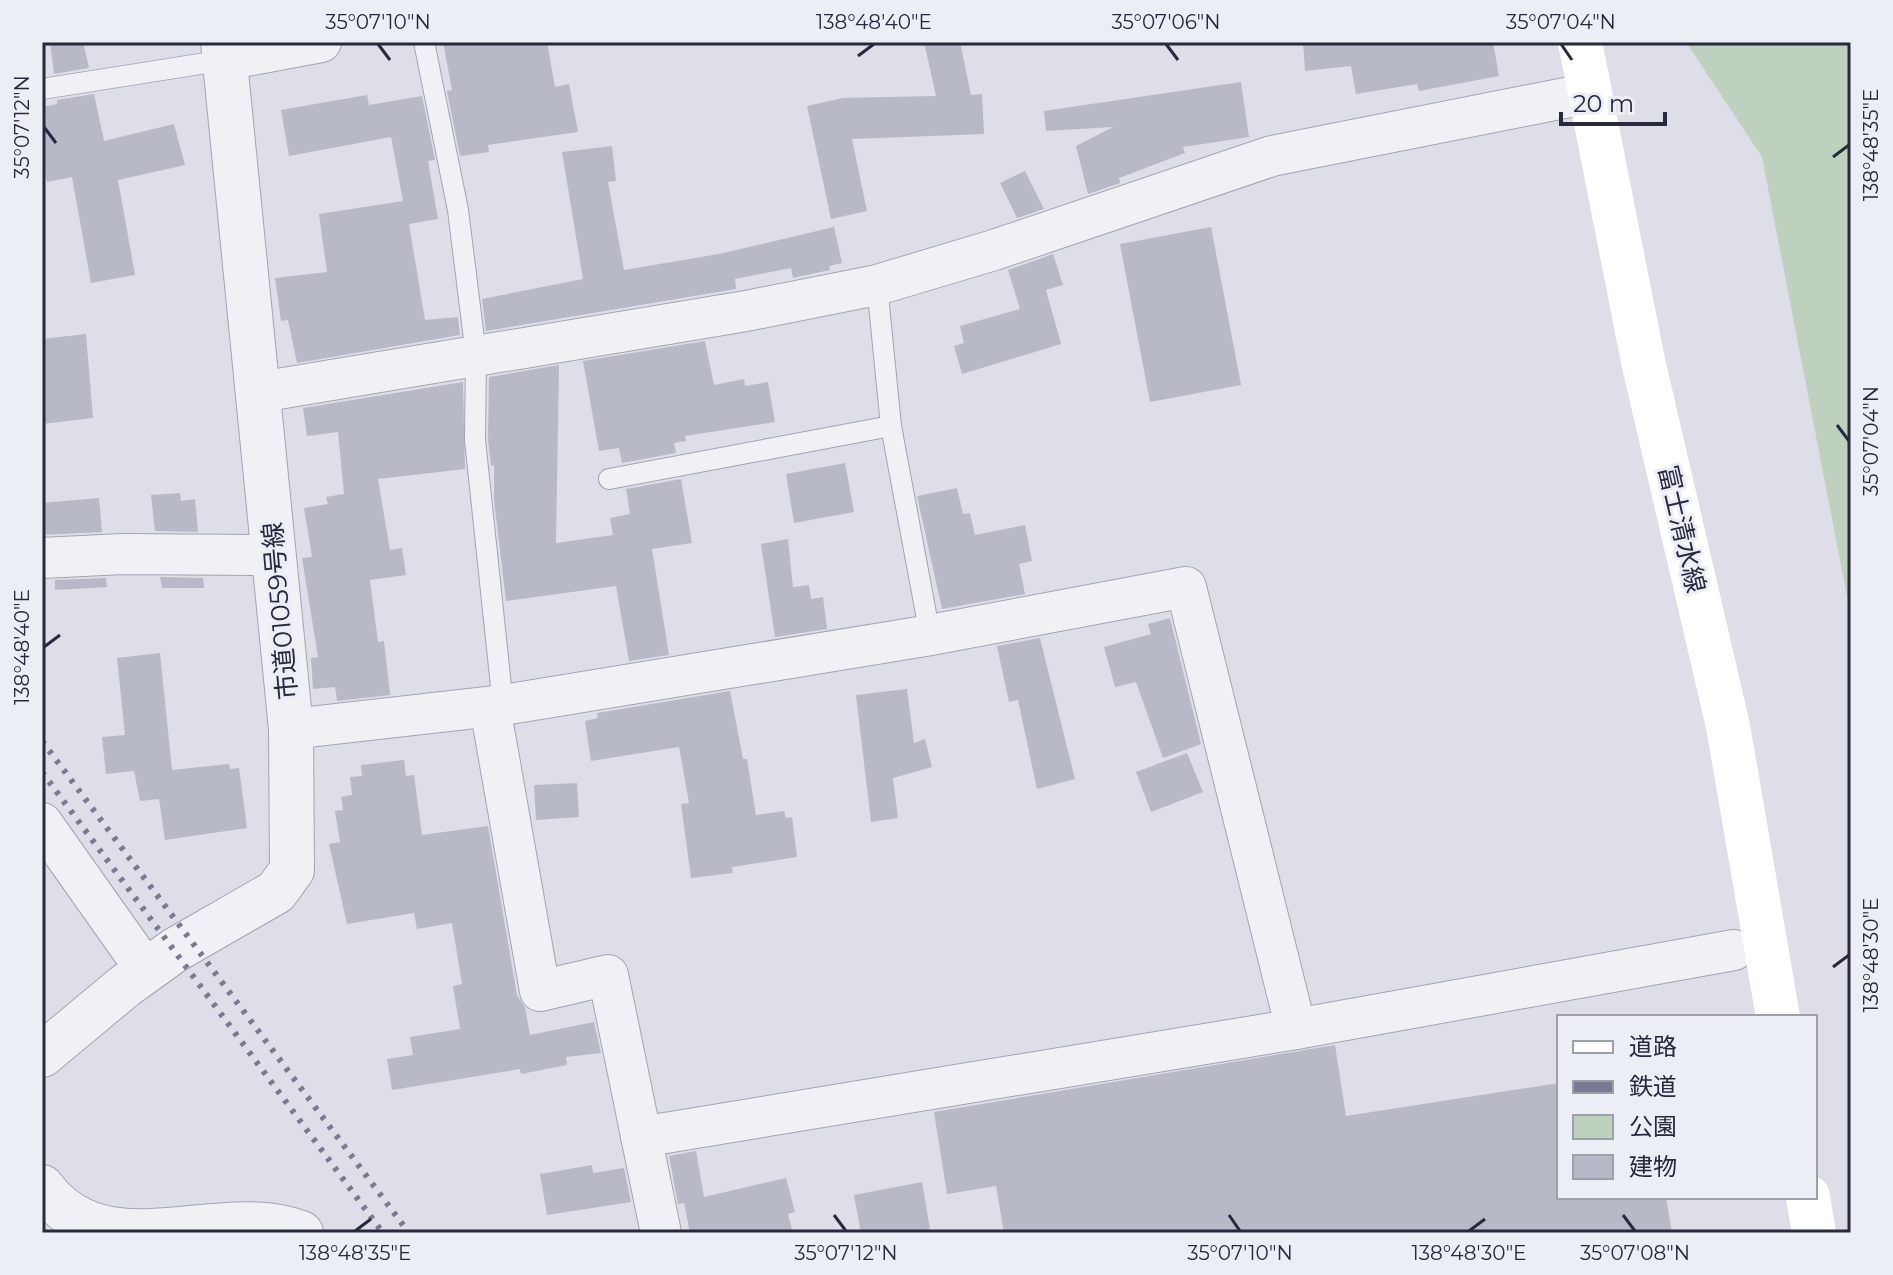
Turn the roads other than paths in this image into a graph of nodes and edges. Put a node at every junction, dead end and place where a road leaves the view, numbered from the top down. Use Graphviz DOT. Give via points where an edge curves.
graph roads {
  1 [pos="321,42"];
  2 [pos="424,42"];
  3 [pos="1580,42"];
  4 [pos="224,51"];
  5 [pos="42,89"];
  6 [pos="1590,93"];
  7 [pos="877,285"];
  8 [pos="476,355"];
  9 [pos="260,392"];
  10 [pos="891,426"];
  11 [pos="609,479"];
  12 [pos="274,555"];
  13 [pos="42,558"];
  14 [pos="930,635"];
  15 [pos="496,706"];
  16 [pos="291,729"];
  17 [pos="42,823"];
  18 [pos="1734,950"];
  19 [pos="146,970"];
  20 [pos="1778,1015"];
  21 [pos="1296,1029"];
  22 [pos="42,1055"];
  23 [pos="641,1137"];
  24 [pos="42,1187"];
  25 [pos="1808,1199"];
  26 [pos="301,1233"];
  27 [pos="661,1233"];
  28 [pos="1814,1233"];
  1 -- 4 [label="street"];
  2 -- 8 [label="lane" via="458,210"];
  3 -- 6 [label="main road, 富士清水線"];
  4 -- 5 [label="lane"];
  4 -- 9 [label="street, 市道01059号線"];
  6 -- 7 [label="street" via="1272,156"];
  6 -- 20 [label="main road, 富士清水線" via="1643,361 1728,726"];
  7 -- 8 [label="street"];
  7 -- 10 [label="lane"];
  8 -- 9 [label="street"];
  8 -- 15 [label="lane" via="475,440"];
  9 -- 12 [label="street, 市道01059号線"];
  10 -- 11 [label="lane"];
  10 -- 14 [label="lane"];
  12 -- 13 [label="street"];
  12 -- 16 [label="street, 市道01059号線"];
  14 -- 15 [label="street"];
  14 -- 21 [label="street" via="1186,587"];
  15 -- 16 [label="street"];
  15 -- 23 [label="street" via="540,991 608,975"];
  16 -- 19 [label="street, 市道01059号線" via="292,870 276,892"];
  17 -- 19 [label="street"];
  18 -- 21 [label="street"];
  19 -- 22 [label="street, 市道01059号線"];
  21 -- 23 [label="street"];
  23 -- 27 [label="street"];
  24 -- 26 [label="street" via="93,1226 153,1232 265,1223"];
  25 -- 28 [label="main road"];
}
